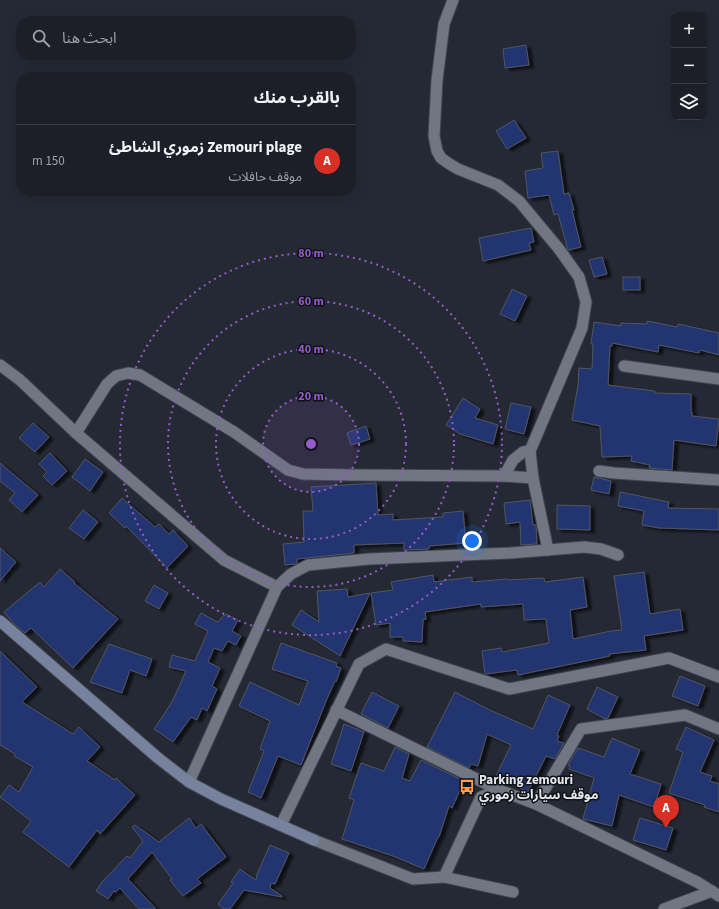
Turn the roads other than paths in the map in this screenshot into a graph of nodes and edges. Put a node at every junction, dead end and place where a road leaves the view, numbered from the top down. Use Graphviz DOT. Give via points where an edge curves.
graph roads {
  1 [pos="453,0"];
  2 [pos="0,365"];
  3 [pos="624,366"];
  4 [pos="719,379"];
  5 [pos="76,433"];
  6 [pos="530,451"];
  7 [pos="600,471"];
  8 [pos="504,476"];
  9 [pos="533,478"];
  10 [pos="719,480"];
  11 [pos="548,550"];
  12 [pos="618,555"];
  13 [pos="277,588"];
  14 [pos="0,621"];
  15 [pos="719,677"];
  16 [pos="336,710"];
  17 [pos="719,729"];
  18 [pos="189,782"];
  19 [pos="498,790"];
  20 [pos="536,804"];
  21 [pos="281,825"];
  22 [pos="314,840"];
  23 [pos="444,877"];
  24 [pos="513,892"];
  25 [pos="715,894"];
  26 [pos="664,909"];
  1 -- 6 [label="street" via="444,24 437,80 434,136 437,151 448,163 498,185 519,201 579,277 586,302 582,328"];
  2 -- 5 [label="street" via="20,380"];
  3 -- 4 [label="street"];
  5 -- 8 [label="street" via="107,384 116,376 128,373 140,376 234,432 288,470 303,474"];
  5 -- 13 [label="street" via="224,560"];
  6 -- 8 [label="street" via="522,452 513,460"];
  6 -- 9 [label="street"];
  7 -- 10 [label="street"];
  8 -- 9 [label="street"];
  9 -- 11 [label="street"];
  11 -- 12 [label="street" via="584,547"];
  11 -- 13 [label="street" via="308,564 291,574"];
  13 -- 18 [label="street"];
  14 -- 18 [label="main road"];
  15 -- 16 [label="street" via="669,658 509,689 386,648 359,664"];
  16 -- 19 [label="street"];
  16 -- 21 [label="street"];
  17 -- 20 [label="street" via="685,715 581,729"];
  18 -- 21 [label="main road" via="221,800"];
  19 -- 20 [label="street"];
  19 -- 23 [label="street" via="481,797"];
  20 -- 25 [label="street" via="700,883"];
  21 -- 22 [label="main road"];
  22 -- 23 [label="street" via="413,878"];
  23 -- 24 [label="street"];
  25 -- 26 [label="street"];
}
